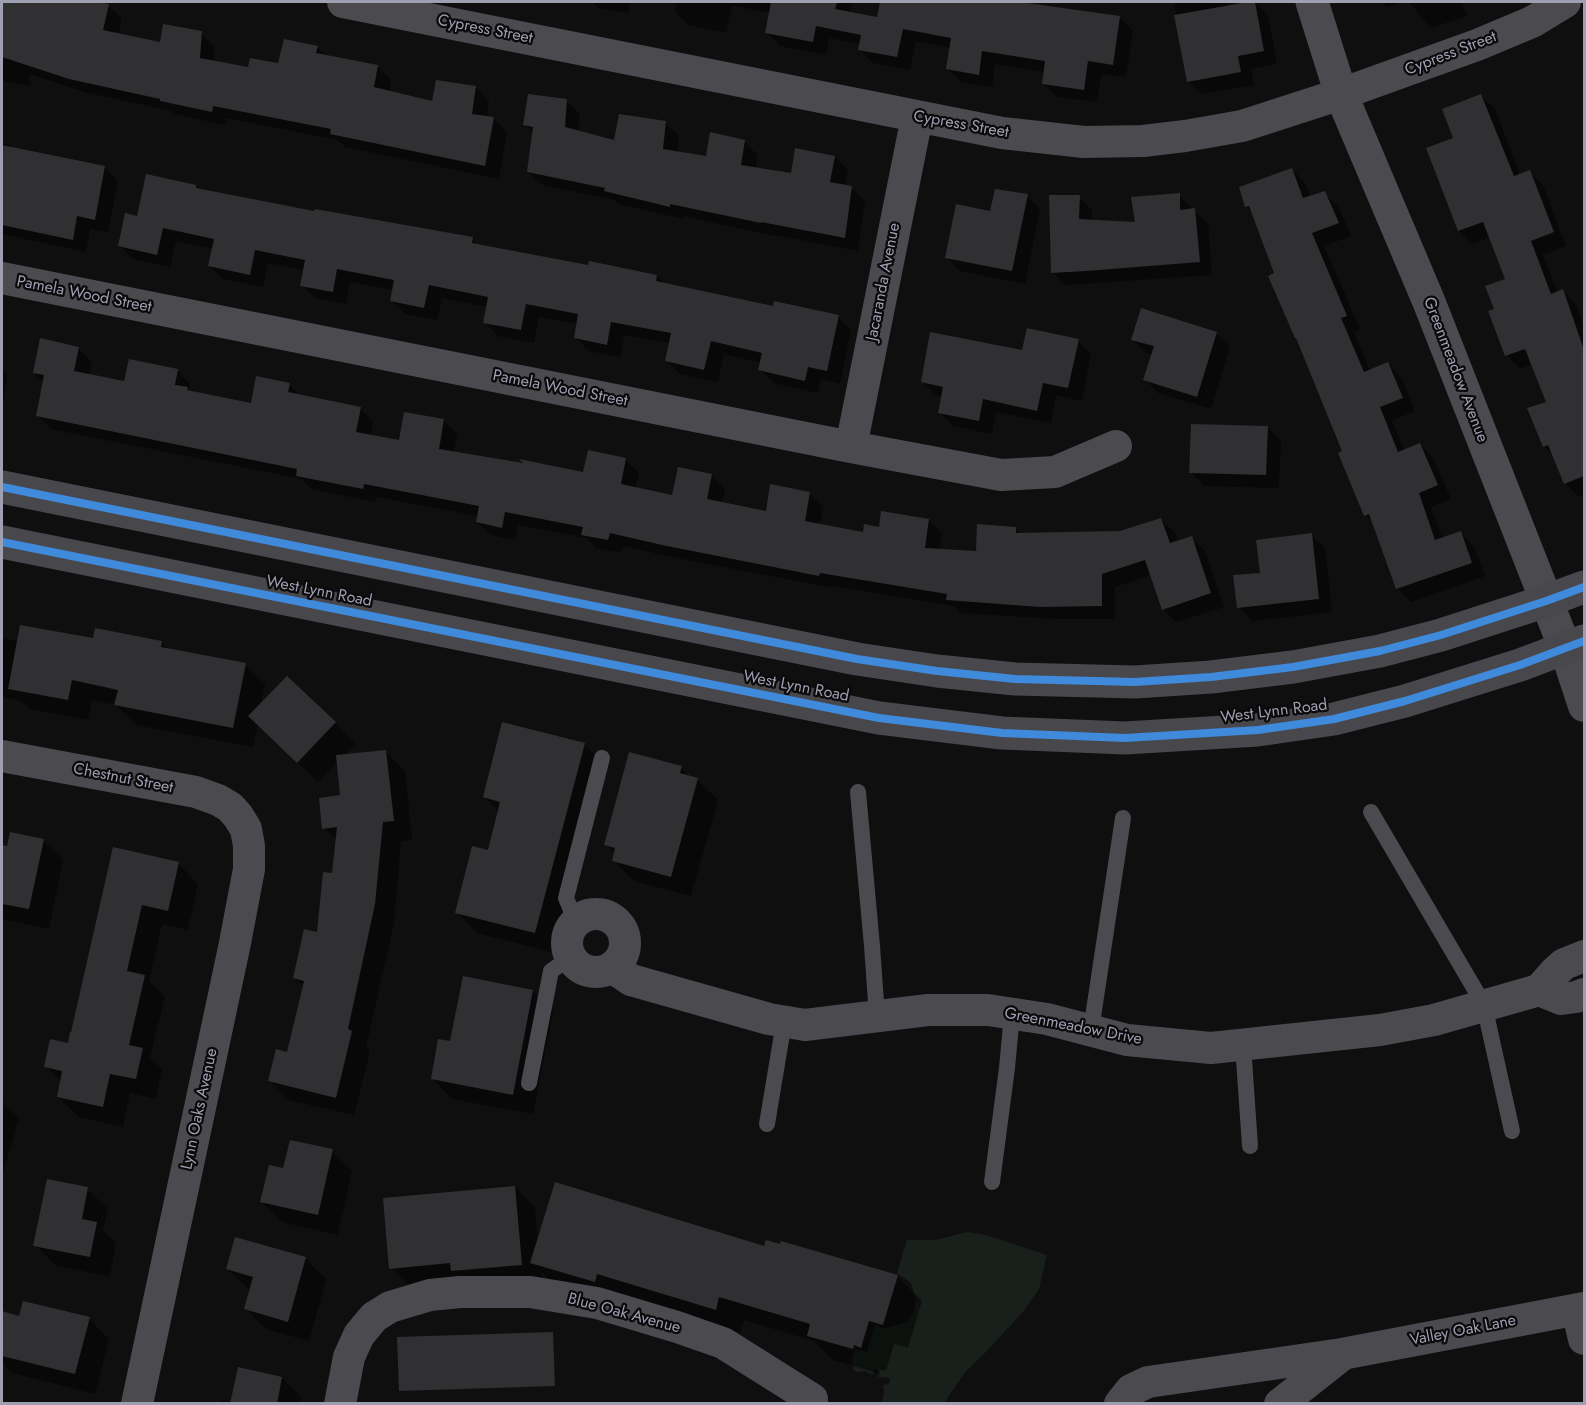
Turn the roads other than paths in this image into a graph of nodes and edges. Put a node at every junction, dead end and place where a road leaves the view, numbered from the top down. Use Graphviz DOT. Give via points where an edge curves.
graph roads {
  1 [pos="343,2"];
  2 [pos="1312,2"];
  3 [pos="1565,2"];
  4 [pos="1341,94"];
  5 [pos="917,117"];
  6 [pos="2,278"];
  7 [pos="1116,446"];
  8 [pos="851,447"];
  9 [pos="2,487"];
  10 [pos="2,542"];
  11 [pos="1584,586"];
  12 [pos="1546,602"];
  13 [pos="1575,645"];
  14 [pos="1584,706"];
  15 [pos="2,756"];
  16 [pos="602,758"];
  17 [pos="858,792"];
  18 [pos="1371,812"];
  19 [pos="238,816"];
  20 [pos="1123,818"];
  21 [pos="576,922"];
  22 [pos="1584,956"];
  23 [pos="571,957"];
  24 [pos="612,967"];
  25 [pos="1539,990"];
  26 [pos="1584,994"];
  27 [pos="1484,1005"];
  28 [pos="1012,1014"];
  29 [pos="877,1016"];
  30 [pos="784,1022"];
  31 [pos="1091,1030"];
  32 [pos="1243,1045"];
  33 [pos="529,1083"];
  34 [pos="766,1124"];
  35 [pos="1512,1131"];
  36 [pos="1250,1146"];
  37 [pos="992,1182"];
  38 [pos="1582,1319"];
  39 [pos="1342,1354"];
  40 [pos="812,1399"];
  41 [pos="137,1404"];
  42 [pos="340,1404"];
  43 [pos="1120,1404"];
  44 [pos="1280,1404"];
  1 -- 5 [label="street, Cypress Street"];
  2 -- 4 [label="street, Greenmeadow Avenue"];
  3 -- 4 [label="street, Cypress Street" via="1521,27"];
  4 -- 5 [label="street, Cypress Street" via="1242,126 1143,141 1084,142 1002,133"];
  4 -- 12 [label="street, Greenmeadow Avenue" via="1429,302"];
  5 -- 8 [label="street, Jacaranda Avenue"];
  6 -- 8 [label="street, Pamela Wood Street"];
  7 -- 8 [label="street, Pamela Wood Street" via="1055,472 1001,475"];
  9 -- 12 [label="main road" via="857,659 1015,679 1136,682 1293,667 1380,651"];
  10 -- 13 [label="main road, West Lynn Road" via="879,718 1002,734 1125,738 1258,730 1334,719 1405,701"];
  11 -- 12 [label="main road"];
  12 -- 13 [label="street, Greenmeadow Avenue"];
  13 -- 14 [label="street"];
  15 -- 19 [label="street, Chestnut Street" via="196,792 218,800"];
  16 -- 21 [label="lane" via="566,898"];
  17 -- 29 [label="lane"];
  18 -- 27 [label="lane"];
  19 -- 41 [label="street, Lynn Oaks Avenue" via="246,829 249,869"];
  20 -- 31 [label="lane"];
  21 -- 23 [label="street" via="568,939"];
  21 -- 24 [label="street" via="593,914 612,918 619,925 626,942 624,952"];
  22 -- 25 [label="street" via="1564,964"];
  23 -- 24 [label="street" via="585,969 604,971"];
  23 -- 33 [label="lane" via="551,971"];
  24 -- 30 [label="street, Greenmeadow Drive" via="631,980"];
  25 -- 26 [label="street" via="1561,999"];
  25 -- 27 [label="street, Greenmeadow Drive"];
  27 -- 32 [label="street, Greenmeadow Drive" via="1380,1030"];
  27 -- 35 [label="lane"];
  28 -- 29 [label="street, Greenmeadow Drive" via="928,1010"];
  28 -- 31 [label="street, Greenmeadow Drive" via="1047,1018"];
  28 -- 37 [label="lane"];
  29 -- 30 [label="street, Greenmeadow Drive" via="805,1024"];
  30 -- 34 [label="lane"];
  31 -- 32 [label="street, Greenmeadow Drive" via="1127,1040 1187,1046"];
  32 -- 36 [label="lane"];
  38 -- 39 [label="street, Valley Oak Lane"];
  39 -- 43 [label="street, Valley Oak Lane" via="1148,1382 1131,1390"];
  39 -- 44 [label="street, Valley Oak Lane"];
  40 -- 42 [label="street, Blue Oak Avenue" via="723,1343 676,1327 597,1303 530,1292 460,1292 430,1295 390,1307 374,1317 359,1335 349,1357"];
}
